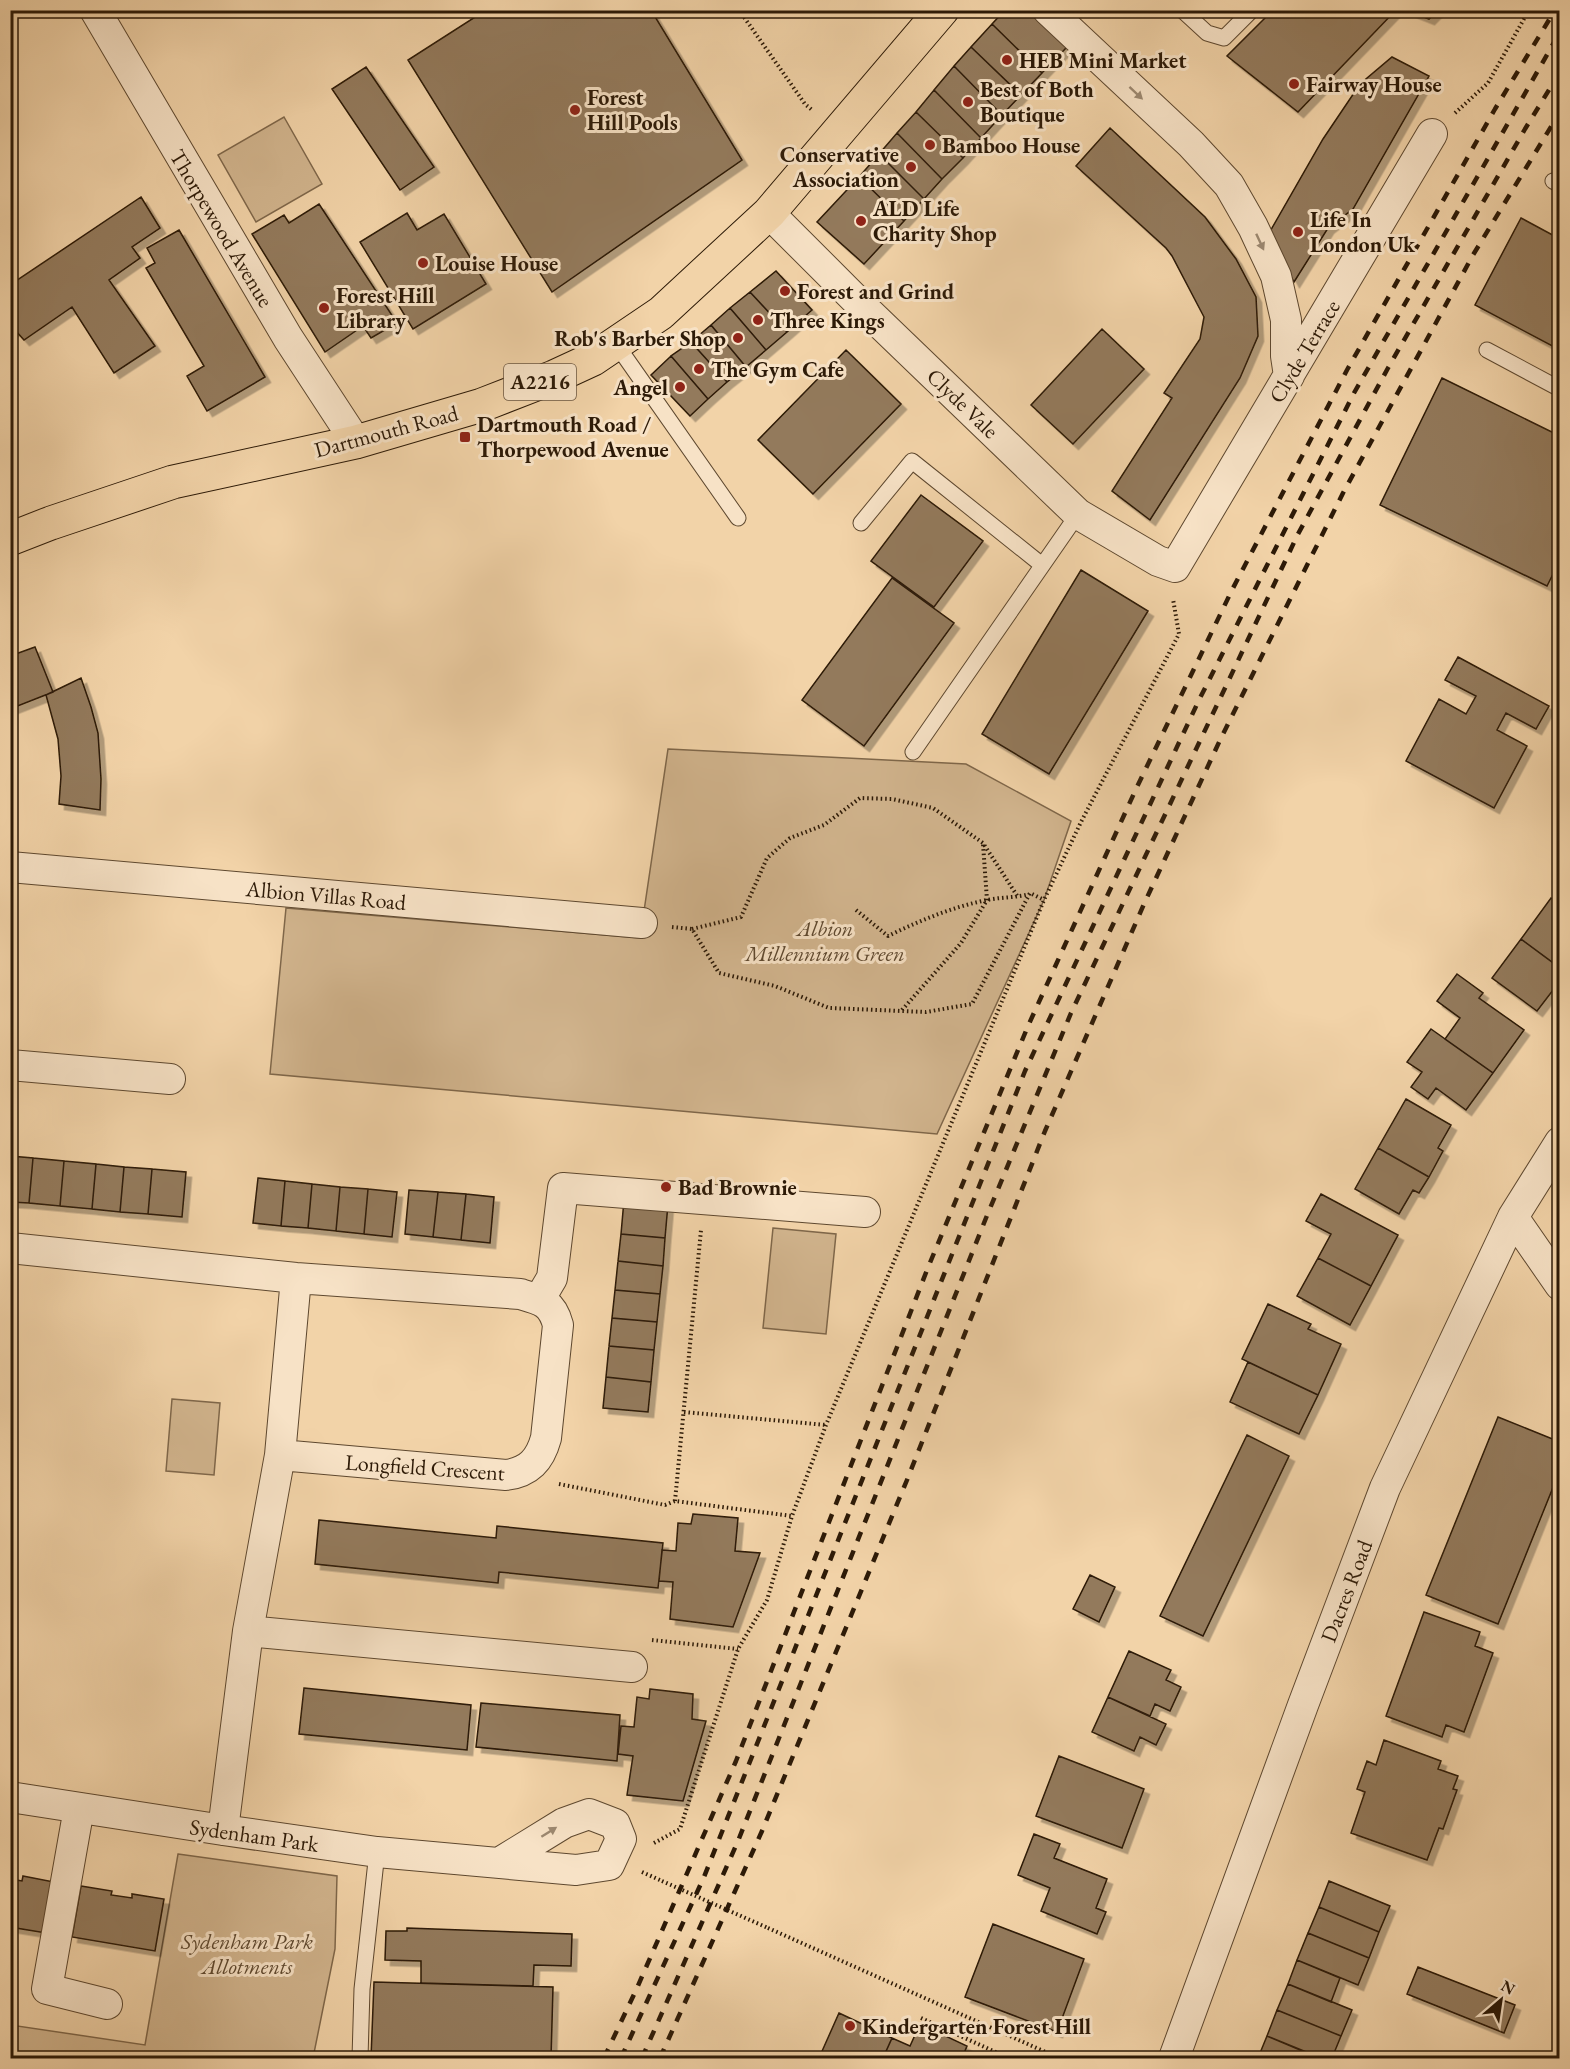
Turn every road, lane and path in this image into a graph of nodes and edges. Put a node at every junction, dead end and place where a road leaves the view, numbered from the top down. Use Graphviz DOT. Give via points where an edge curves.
graph roads {
  1 [pos="95,10"];
  2 [pos="739,10"];
  3 [pos="942,10"];
  4 [pos="1048,10"];
  5 [pos="1182,10"];
  6 [pos="1252,10"];
  7 [pos="1529,10"];
  8 [pos="837,133"];
  9 [pos="1432,134"];
  10 [pos="769,213"];
  11 [pos="616,344"];
  12 [pos="1487,350"];
  13 [pos="1289,376"];
  14 [pos="1560,389"];
  15 [pos="356,442"];
  16 [pos="1078,514"];
  17 [pos="738,518"];
  18 [pos="861,523"];
  19 [pos="10,540"];
  20 [pos="1042,565"];
  21 [pos="1175,567"];
  22 [pos="913,752"];
  23 [pos="983,843"];
  24 [pos="10,867"];
  25 [pos="1030,893"];
  26 [pos="1018,897"];
  27 [pos="987,900"];
  28 [pos="1044,900"];
  29 [pos="856,910"];
  30 [pos="642,923"];
  31 [pos="692,929"];
  32 [pos="901,1011"];
  33 [pos="10,1065"];
  34 [pos="170,1079"];
  35 [pos="1560,1142"];
  36 [pos="705,1200"];
  37 [pos="865,1212"];
  38 [pos="1513,1217"];
  39 [pos="10,1248"];
  40 [pos="296,1278"];
  41 [pos="1560,1285"];
  42 [pos="539,1300"];
  43 [pos="684,1412"];
  44 [pos="826,1425"];
  45 [pos="280,1455"];
  46 [pos="529,1468"];
  47 [pos="675,1501"];
  48 [pos="792,1516"];
  49 [pos="248,1631"];
  50 [pos="738,1649"];
  51 [pos="632,1667"];
  52 [pos="10,1797"];
  53 [pos="79,1808"];
  54 [pos="223,1830"];
  55 [pos="649,1846"];
  56 [pos="377,1852"];
  57 [pos="500,1863"];
  58 [pos="662,1881"];
  59 [pos="107,2004"];
  60 [pos="921,2018"];
  61 [pos="360,2058"];
  62 [pos="1006,2058"];
  63 [pos="1059,2058"];
  64 [pos="1174,2058"];
  1 -- 15 [label="street, Thorpewood Avenue" via="288,338"];
  2 -- 8 [label="path" via="806,104"];
  3 -- 8 [label="main road, Dartmouth Road / A2216"];
  4 -- 13 [label="street, one-way" via="1191,144 1229,185 1276,276 1286,320"];
  5 -- 6 [label="lane" via="1207,33 1224,38"];
  7 -- 9 [label="path" via="1488,83"];
  8 -- 10 [label="main road, Dartmouth Road / A2216"];
  9 -- 13 [label="street, Clyde Terrace"];
  10 -- 11 [label="main road, Dartmouth Road / A2216" via="661,313"];
  10 -- 16 [label="street, Clyde Vale"];
  11 -- 15 [label="main road, Dartmouth Road / A2216" via="554,377 482,405"];
  11 -- 17 [label="lane"];
  12 -- 14 [label="lane"];
  13 -- 21 [label="street, Clyde Terrace"];
  15 -- 19 [label="main road, Dartmouth Road / A2216" via="172,482 51,522"];
  16 -- 20 [label="lane"];
  16 -- 21 [label="street, Clyde Vale"];
  18 -- 20 [label="lane" via="912,461"];
  20 -- 22 [label="lane"];
  21 -- 28 [label="path" via="1169,574 1179,634"];
  23 -- 26 [label="path"];
  23 -- 27 [label="path"];
  23 -- 31 [label="path" via="933,808 892,799 860,798 824,825 790,838 767,858 741,917"];
  24 -- 30 [label="street, Albion Villas Road"];
  25 -- 26 [label="path"];
  25 -- 28 [label="path"];
  25 -- 32 [label="path" via="972,1004 926,1012"];
  26 -- 27 [label="path"];
  27 -- 29 [label="path" via="924,918 888,936"];
  27 -- 32 [label="path" via="962,943"];
  28 -- 44 [label="path"];
  30 -- 31 [label="path"];
  31 -- 32 [label="path" via="719,973 775,986 829,1008"];
  33 -- 34 [label="street"];
  35 -- 38 [label="street, Dacres Road"];
  36 -- 37 [label="street"];
  36 -- 42 [label="street" via="563,1188 552,1278"];
  36 -- 43 [label="path"];
  38 -- 41 [label="street"];
  38 -- 64 [label="street, Dacres Road" via="1385,1488"];
  39 -- 40 [label="street"];
  40 -- 42 [label="street" via="520,1294"];
  40 -- 45 [label="street"];
  42 -- 46 [label="street, Longfield Crescent" via="554,1311 558,1325 546,1438 543,1452"];
  43 -- 44 [label="path"];
  43 -- 47 [label="path"];
  44 -- 48 [label="path"];
  45 -- 46 [label="street, Longfield Crescent" via="506,1475"];
  45 -- 49 [label="street"];
  46 -- 47 [label="path" via="551,1482 665,1505"];
  47 -- 48 [label="path"];
  48 -- 50 [label="path" via="767,1600"];
  49 -- 51 [label="street"];
  49 -- 54 [label="street"];
  50 -- 51 [label="path" via="635,1638"];
  50 -- 55 [label="path" via="680,1829"];
  52 -- 53 [label="street, Sydenham Park"];
  53 -- 54 [label="street, Sydenham Park"];
  53 -- 59 [label="street" via="47,1989"];
  54 -- 56 [label="street, Sydenham Park"];
  56 -- 57 [label="street, Sydenham Park"];
  56 -- 61 [label="lane" via="362,1989"];
  58 -- 63 [label="path, bridge"];
  60 -- 62 [label="path"];
}
